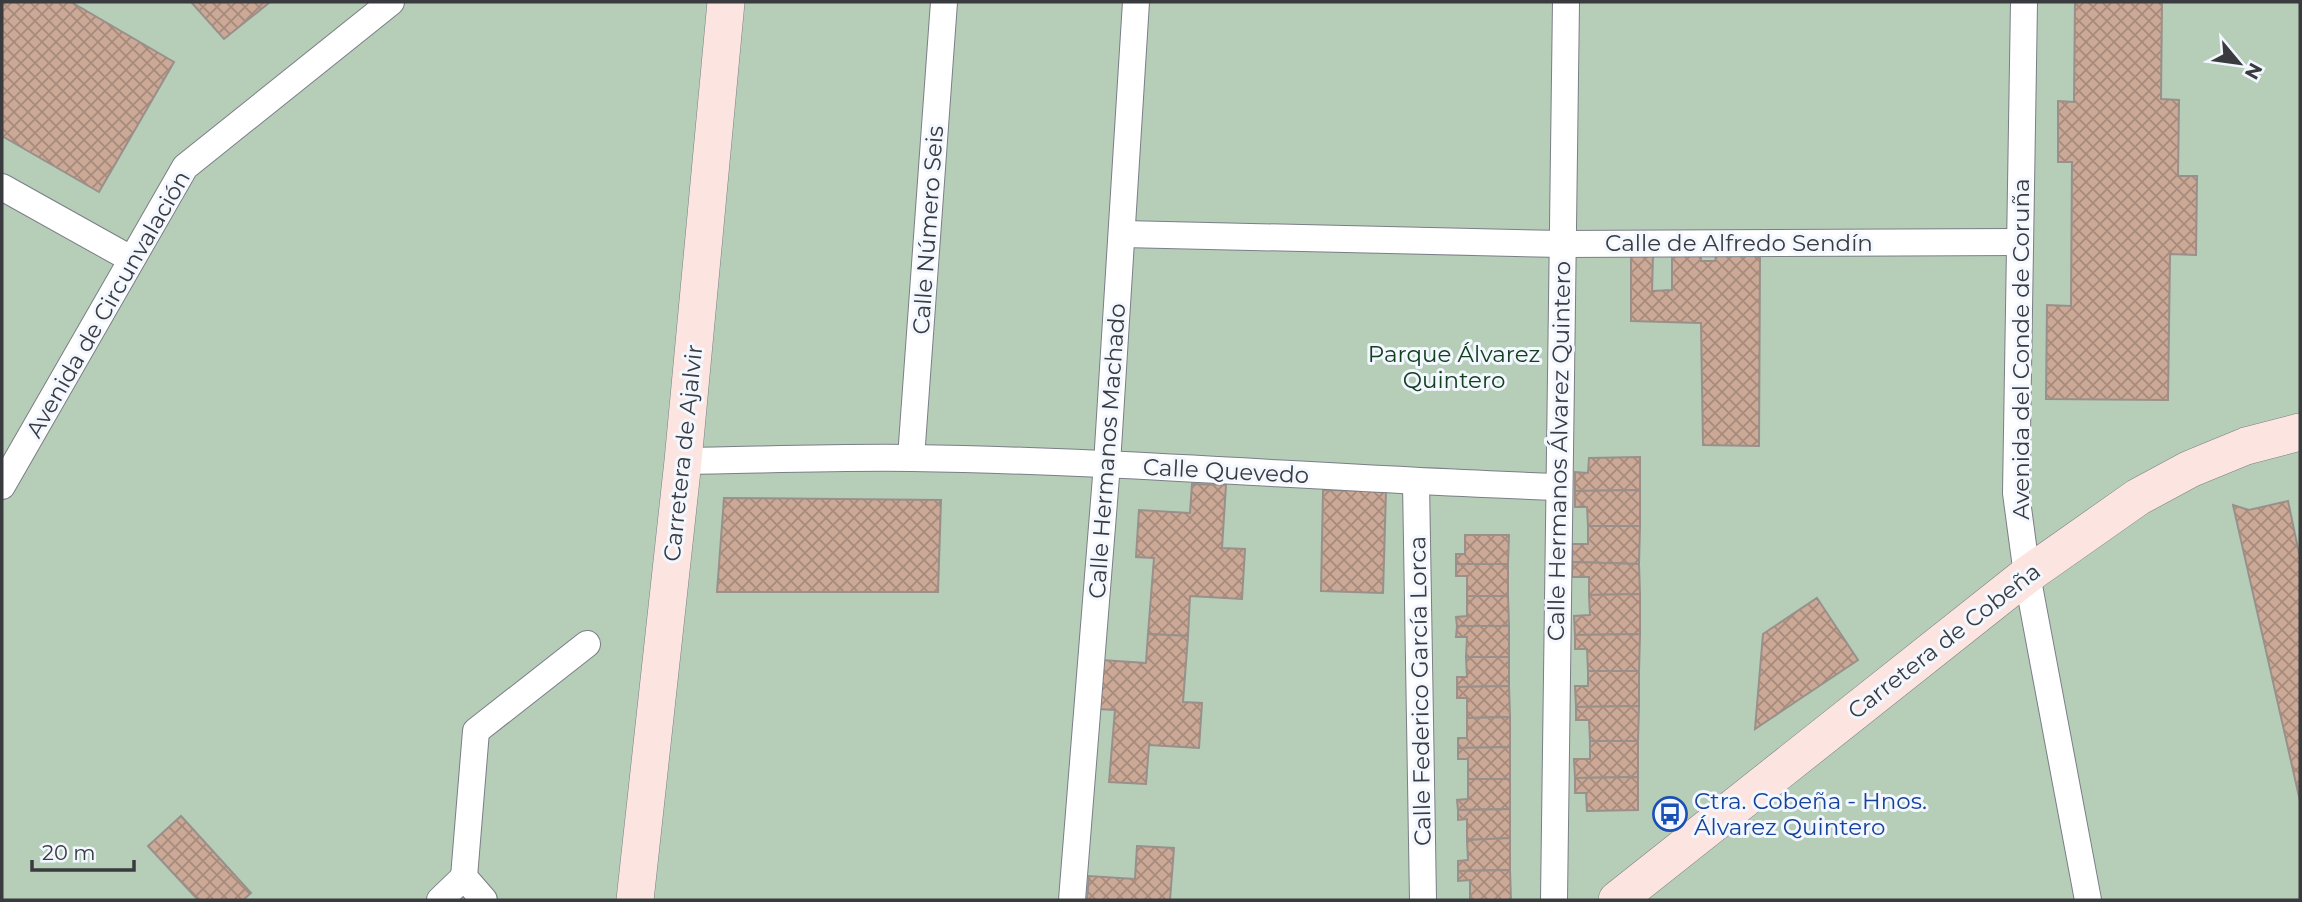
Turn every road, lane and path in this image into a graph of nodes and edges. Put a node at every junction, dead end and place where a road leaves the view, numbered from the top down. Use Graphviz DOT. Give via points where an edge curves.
graph roads {
  1 [pos="391,2"];
  2 [pos="944,2"];
  3 [pos="1136,2"];
  4 [pos="1566,2"];
  5 [pos="2024,2"];
  6 [pos="727,3"];
  7 [pos="2,187"];
  8 [pos="1123,234"];
  9 [pos="2020,242"];
  10 [pos="1562,244"];
  11 [pos="131,259"];
  12 [pos="2300,432"];
  13 [pos="911,458"];
  14 [pos="683,461"];
  15 [pos="1107,464"];
  16 [pos="1416,482"];
  17 [pos="2,486"];
  18 [pos="1559,487"];
  19 [pos="2026,575"];
  20 [pos="587,644"];
  21 [pos="464,877"];
  22 [pos="440,900"];
  23 [pos="484,900"];
  24 [pos="635,900"];
  25 [pos="1072,900"];
  26 [pos="1423,900"];
  27 [pos="1554,900"];
  28 [pos="1617,900"];
  29 [pos="2088,900"];
  1 -- 11 [label="street, Avenida de Circunvalación" via="185,167"];
  2 -- 13 [label="street, Calle Número Seis"];
  3 -- 8 [label="street, Calle Hermanos Machado"];
  4 -- 10 [label="street, Calle Hermanos Álvarez Quintero"];
  5 -- 9 [label="street, Avenida del Conde de Coruña"];
  6 -- 14 [label="street, Carretera de Ajalvir"];
  7 -- 11 [label="street"];
  8 -- 10 [label="street, Calle de Alfredo Sendín"];
  8 -- 15 [label="street, Calle Hermanos Machado"];
  9 -- 10 [label="street, Calle de Alfredo Sendín"];
  9 -- 19 [label="street, Avenida del Conde de Coruña" via="2016,493"];
  10 -- 18 [label="street, Calle Hermanos Álvarez Quintero"];
  11 -- 17 [label="street, Avenida de Circunvalación"];
  12 -- 19 [label="street, Carretera de Cobeña" via="2246,446 2190,469 2138,497"];
  13 -- 14 [label="street, Calle Quevedo"];
  13 -- 15 [label="street, Calle Quevedo"];
  14 -- 24 [label="street, Carretera de Ajalvir"];
  15 -- 16 [label="street, Calle Quevedo"];
  15 -- 25 [label="street, Calle Hermanos Machado"];
  16 -- 18 [label="street, Calle Quevedo"];
  16 -- 26 [label="street, Calle Federico García Lorca"];
  18 -- 27 [label="street, Calle Hermanos Álvarez Quintero"];
  19 -- 28 [label="street, Carretera de Cobeña"];
  19 -- 29 [label="street, Avenida del Conde de Coruña"];
  20 -- 21 [label="street" via="476,731"];
  21 -- 22 [label="street"];
  21 -- 23 [label="street"];
}
